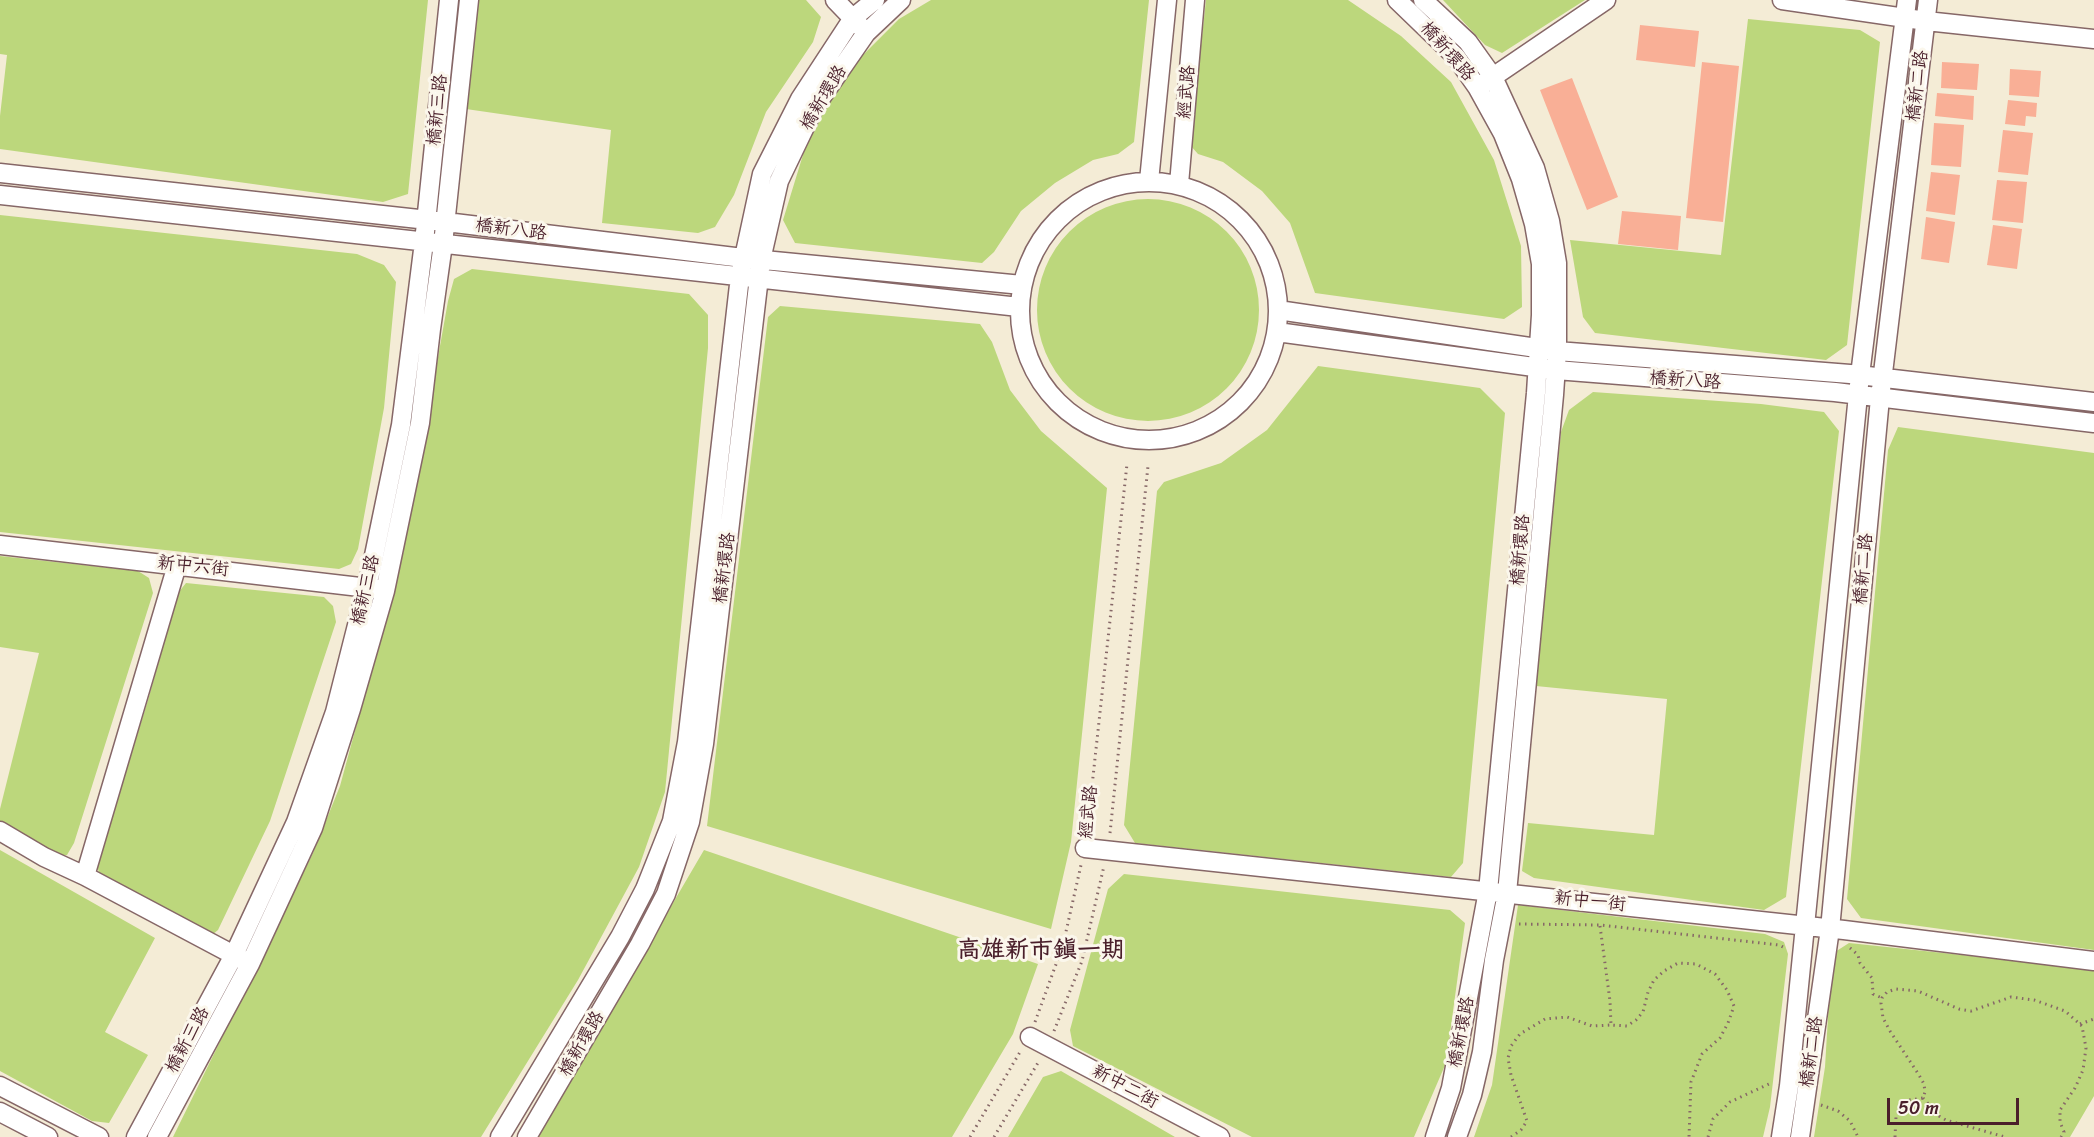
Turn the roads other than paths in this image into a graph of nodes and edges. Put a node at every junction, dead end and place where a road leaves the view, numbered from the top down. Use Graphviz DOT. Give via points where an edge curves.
graph roads {
  1 [pos="449,0"];
  2 [pos="469,0"];
  3 [pos="836,0"];
  4 [pos="875,0"];
  5 [pos="901,0"];
  6 [pos="1167,0"];
  7 [pos="1195,0"];
  8 [pos="1397,0"];
  9 [pos="1423,0"];
  10 [pos="1606,0"];
  11 [pos="1782,0"];
  12 [pos="1928,0"];
  13 [pos="1906,9"];
  14 [pos="853,18"];
  15 [pos="1926,21"];
  16 [pos="866,33"];
  17 [pos="2094,39"];
  18 [pos="1493,77"];
  19 [pos="1477,87"];
  20 [pos="0,173"];
  21 [pos="1149,181"];
  22 [pos="1179,184"];
  23 [pos="0,195"];
  24 [pos="426,220"];
  25 [pos="446,222"];
  26 [pos="424,242"];
  27 [pos="443,244"];
  28 [pos="761,260"];
  29 [pos="742,267"];
  30 [pos="759,279"];
  31 [pos="1022,285"];
  32 [pos="1019,307"];
  33 [pos="1278,310"];
  34 [pos="1276,332"];
  35 [pos="1539,348"];
  36 [pos="1557,351"];
  37 [pos="1547,369"];
  38 [pos="1860,375"];
  39 [pos="1882,377"];
  40 [pos="1858,395"];
  41 [pos="1880,398"];
  42 [pos="2094,402"];
  43 [pos="2094,423"];
  44 [pos="0,545"];
  45 [pos="177,565"];
  46 [pos="376,589"];
  47 [pos="0,831"];
  48 [pos="1085,848"];
  49 [pos="85,876"];
  50 [pos="1488,891"];
  51 [pos="1507,893"];
  52 [pos="1806,926"];
  53 [pos="1837,929"];
  54 [pos="234,955"];
  55 [pos="2094,961"];
  56 [pos="250,964"];
  57 [pos="1030,1037"];
  58 [pos="0,1086"];
  59 [pos="0,1112"];
  60 [pos="48,1137"];
  61 [pos="99,1137"];
  62 [pos="136,1137"];
  63 [pos="157,1137"];
  64 [pos="500,1137"];
  65 [pos="527,1137"];
  66 [pos="1220,1137"];
  67 [pos="1436,1137"];
  68 [pos="1457,1137"];
  69 [pos="1781,1137"];
  70 [pos="1800,1137"];
  1 -- 24 [label="street, 橋新三路"];
  2 -- 25 [label="street, 橋新三路"];
  3 -- 14 [label="street"];
  4 -- 14 [label="street, 橋新環路"];
  5 -- 16 [label="street, 橋新環路"];
  6 -- 21 [label="street, 經武路"];
  7 -- 22 [label="street, 經武路"];
  8 -- 19 [label="street, 橋新環路" via="1456,57"];
  9 -- 18 [label="street, 橋新環路" via="1468,42"];
  10 -- 18 [label="street"];
  11 -- 13 [label="street"];
  12 -- 15 [label="street, 橋新二路"];
  13 -- 15 [label="street"];
  13 -- 38 [label="street, 橋新二路"];
  14 -- 16 [label="street"];
  14 -- 29 [label="street, 橋新環路" via="800,99 762,174"];
  15 -- 17 [label="street"];
  15 -- 39 [label="street, 橋新二路"];
  16 -- 28 [label="street, 橋新環路" via="814,108 779,180"];
  18 -- 19 [label="street"];
  18 -- 36 [label="street, 橋新環路" via="1535,168 1550,221 1557,263"];
  19 -- 35 [label="street, 橋新環路" via="1503,134 1534,224 1541,264"];
  20 -- 24 [label="street, 橋新八路"];
  21 -- 22 [label="street"];
  21 -- 31 [label="street" via="1106,188 1067,210 1038,244"];
  22 -- 33 [label="street" via="1218,201 1250,229 1271,266"];
  23 -- 26 [label="street, 橋新八路"];
  24 -- 25 [label="street, 橋新八路"];
  24 -- 26 [label="street, 橋新三路"];
  25 -- 27 [label="street, 橋新三路"];
  25 -- 29 [label="street, 橋新八路"];
  26 -- 27 [label="street, 橋新八路"];
  26 -- 46 [label="street, 橋新三路"];
  27 -- 29 [label="street, 橋新八路"];
  27 -- 46 [label="street, 橋新三路" via="420,423"];
  28 -- 29 [label="street, 橋新八路"];
  28 -- 30 [label="street, 橋新環路"];
  28 -- 31 [label="street, 橋新八路"];
  29 -- 30 [label="street, 橋新八路"];
  29 -- 64 [label="street, 橋新環路" via="687,741 672,821 645,889 620,937"];
  30 -- 32 [label="street, 橋新八路"];
  30 -- 65 [label="street, 橋新環路" via="704,744 690,822 666,894"];
  31 -- 32 [label="street"];
  32 -- 34 [label="street" via="1023,345 1038,379 1062,408 1094,429 1130,439 1187,435 1220,419 1248,394 1267,363"];
  33 -- 34 [label="street"];
  33 -- 35 [label="street, 橋新八路"];
  34 -- 37 [label="street, 橋新八路"];
  35 -- 36 [label="street, 橋新八路"];
  35 -- 37 [label="street, 橋新環路"];
  36 -- 37 [label="street, 橋新環路"];
  36 -- 38 [label="street, 橋新八路"];
  37 -- 40 [label="street, 橋新八路"];
  37 -- 50 [label="street, 橋新環路"];
  37 -- 51 [label="street, 橋新環路"];
  38 -- 39 [label="street, 橋新八路"];
  38 -- 40 [label="street, 橋新二路"];
  39 -- 41 [label="street, 橋新二路"];
  39 -- 42 [label="street, 橋新八路"];
  40 -- 41 [label="street, 橋新八路"];
  40 -- 52 [label="street, 橋新二路"];
  41 -- 43 [label="street, 橋新八路"];
  41 -- 53 [label="street, 橋新二路"];
  44 -- 45 [label="street, 新中六街"];
  45 -- 46 [label="street, 新中六街"];
  45 -- 49 [label="street"];
  46 -- 54 [label="street, 橋新三路" via="296,822"];
  46 -- 56 [label="street, 橋新三路" via="351,709 314,828"];
  47 -- 49 [label="street"];
  48 -- 50 [label="street, 新中一街"];
  49 -- 54 [label="street"];
  50 -- 51 [label="street, 新中一街"];
  50 -- 67 [label="street, 橋新環路" via="1451,1088"];
  51 -- 52 [label="street, 新中一街"];
  51 -- 68 [label="street, 橋新環路" via="1482,1052"];
  52 -- 53 [label="street, 新中一街"];
  52 -- 69 [label="street, 橋新二路"];
  53 -- 55 [label="street, 新中一街"];
  53 -- 70 [label="street, 橋新二路"];
  54 -- 56 [label="street"];
  54 -- 62 [label="street, 橋新三路"];
  56 -- 63 [label="street, 橋新三路"];
  57 -- 66 [label="street, 新中二街"];
  58 -- 61 [label="street"];
  59 -- 60 [label="street"];
}
